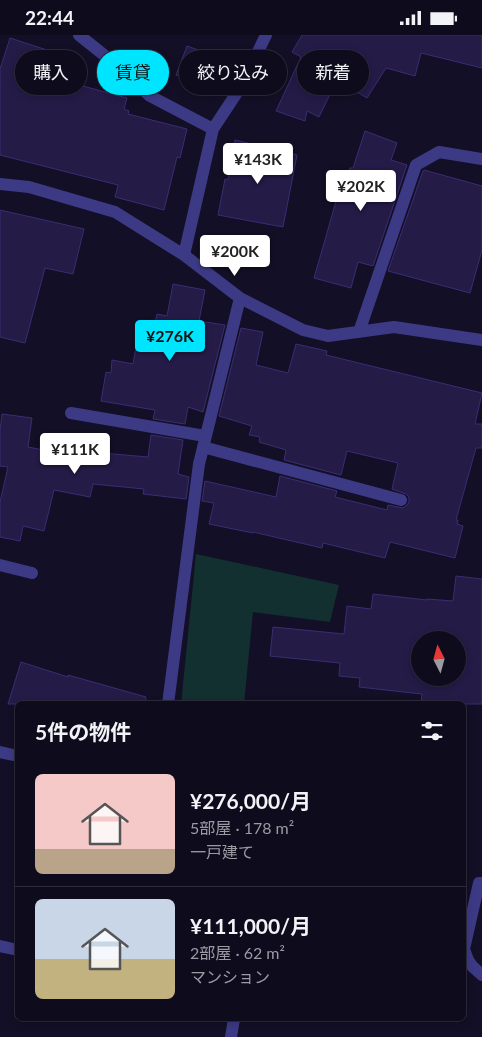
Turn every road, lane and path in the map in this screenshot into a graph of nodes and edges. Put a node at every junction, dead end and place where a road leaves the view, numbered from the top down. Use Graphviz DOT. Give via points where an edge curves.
graph roads {
  1 [pos="79,35"];
  2 [pos="266,35"];
  3 [pos="212,129"];
  4 [pos="482,159"];
  5 [pos="0,184"];
  6 [pos="184,255"];
  7 [pos="240,298"];
  8 [pos="359,332"];
  9 [pos="482,340"];
  10 [pos="71,413"];
  11 [pos="204,442"];
  12 [pos="401,500"];
  13 [pos="0,565"];
  14 [pos="32,573"];
  15 [pos="168,701"];
  16 [pos="0,752"];
  17 [pos="15,755"];
  18 [pos="482,883"];
  19 [pos="466,940"];
  20 [pos="0,946"];
  21 [pos="15,949"];
  22 [pos="466,954"];
  23 [pos="468,968"];
  24 [pos="482,975"];
  25 [pos="234,1021"];
  26 [pos="231,1037"];
  1 -- 3 [label="street" via="150,96"];
  2 -- 3 [label="street" via="242,85"];
  3 -- 6 [label="street"];
  4 -- 8 [label="street" via="439,152 416,165"];
  5 -- 6 [label="street" via="29,187 114,212"];
  6 -- 7 [label="street"];
  7 -- 8 [label="street" via="303,330 328,336"];
  7 -- 11 [label="street"];
  8 -- 9 [label="street" via="394,327"];
  10 -- 11 [label="street"];
  11 -- 12 [label="street"];
  11 -- 15 [label="street"];
  13 -- 14 [label="street"];
  16 -- 17 [label="street"];
  18 -- 19 [label="street" via="479,883"];
  20 -- 21 [label="street"];
  22 -- 23 [label="street"];
  23 -- 24 [label="street"];
  25 -- 26 [label="street"];
}
